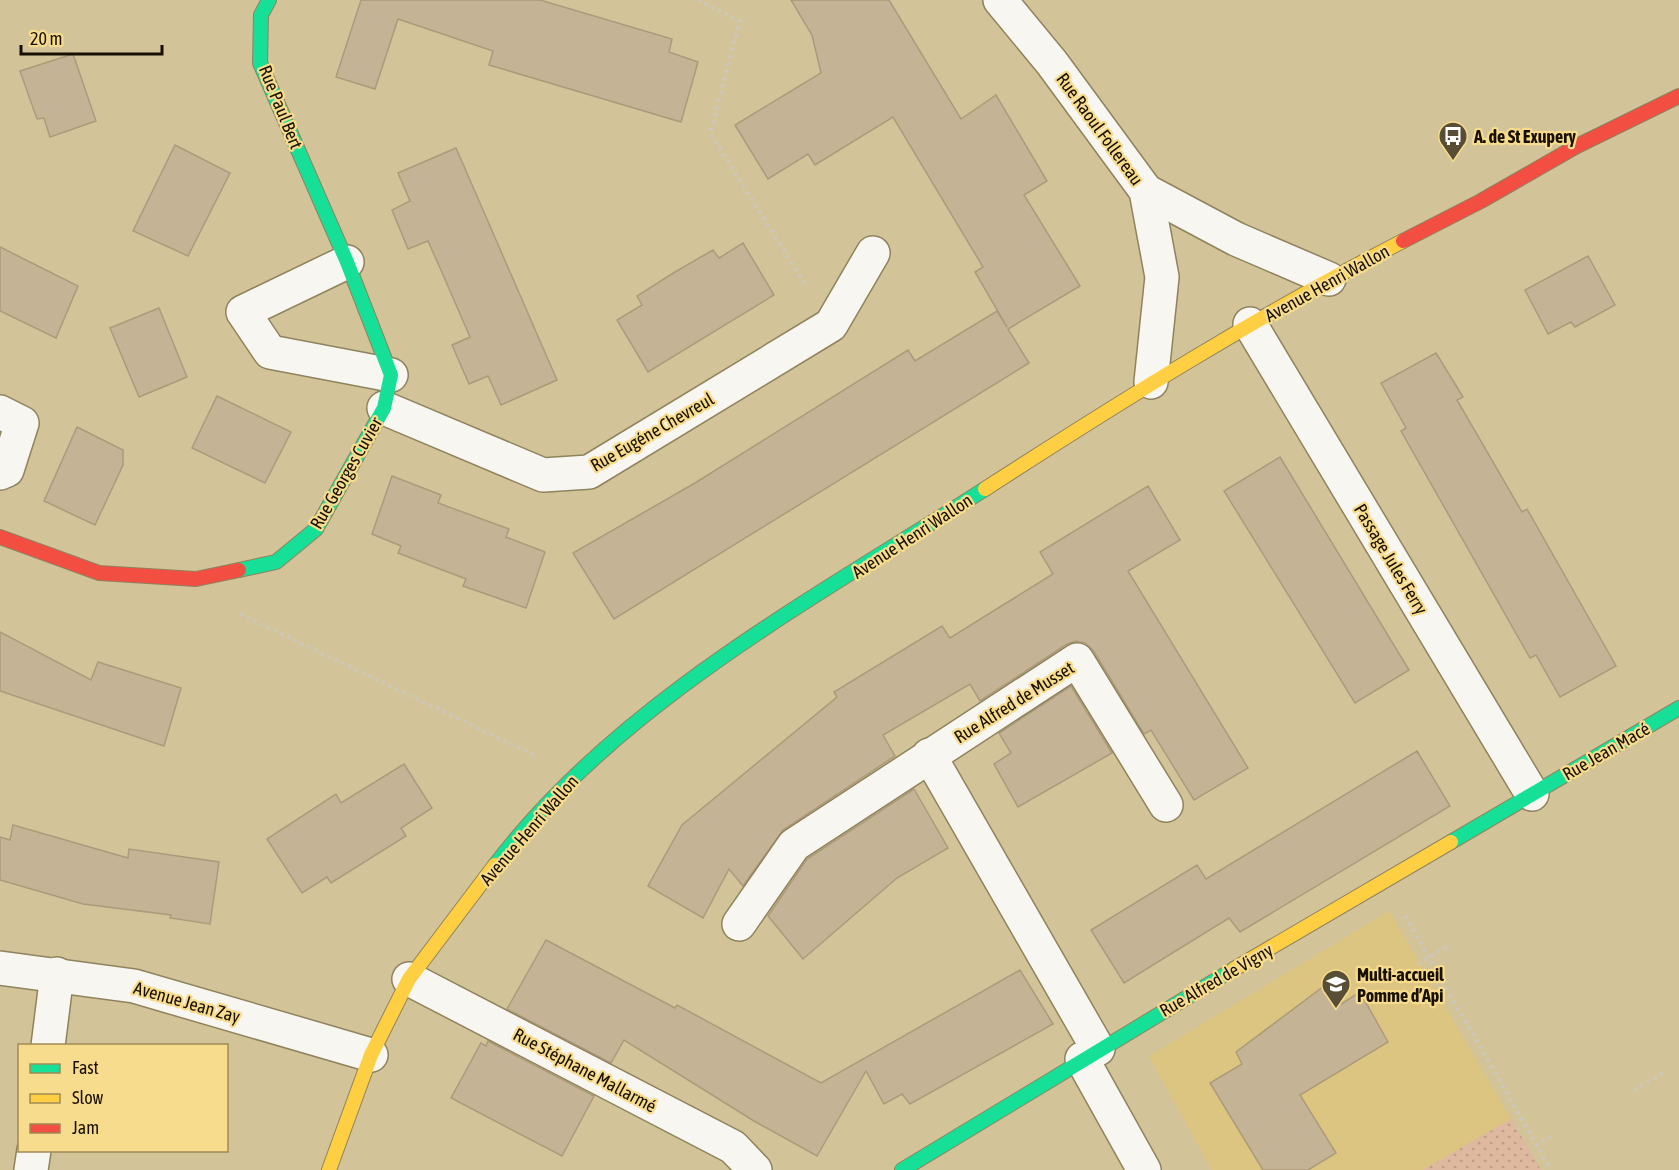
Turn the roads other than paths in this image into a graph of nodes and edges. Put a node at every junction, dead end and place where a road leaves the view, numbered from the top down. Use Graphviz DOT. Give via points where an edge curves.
graph roads {
  1 [pos="268,0"];
  2 [pos="1000,0"];
  3 [pos="1679,96"];
  4 [pos="1146,192"];
  5 [pos="873,253"];
  6 [pos="347,262"];
  7 [pos="1329,279"];
  8 [pos="1250,324"];
  9 [pos="391,375"];
  10 [pos="1151,382"];
  11 [pos="384,408"];
  12 [pos="0,412"];
  13 [pos="0,473"];
  14 [pos="0,537"];
  15 [pos="1679,708"];
  16 [pos="929,755"];
  17 [pos="1532,794"];
  18 [pos="1166,805"];
  19 [pos="739,924"];
  20 [pos="0,968"];
  21 [pos="57,974"];
  22 [pos="409,979"];
  23 [pos="48,1044"];
  24 [pos="1090,1054"];
  25 [pos="371,1055"];
  26 [pos="34,1152"];
  27 [pos="31,1170"];
  28 [pos="329,1170"];
  29 [pos="755,1170"];
  30 [pos="902,1170"];
  31 [pos="1144,1170"];
  1 -- 6 [label="street, Rue Paul Bert" via="261,15 260,63"];
  2 -- 4 [label="street, Rue Raoul Follereau" via="1052,63"];
  3 -- 7 [label="street, Avenue Henri Wallon"];
  4 -- 7 [label="street" via="1236,239"];
  4 -- 10 [label="street, Rue Raoul Follereau" via="1162,277"];
  5 -- 11 [label="street, Rue Eugéne Chevreul" via="831,325 589,472 543,475"];
  6 -- 9 [label="street, Rue Paul Bert"];
  6 -- 9 [label="street" via="243,312 270,352"];
  7 -- 8 [label="street, Avenue Henri Wallon"];
  8 -- 10 [label="street, Avenue Henri Wallon"];
  8 -- 17 [label="street, Passage Jules Ferry"];
  9 -- 11 [label="street, Rue Georges Cuvier"];
  10 -- 22 [label="street, Avenue Henri Wallon" via="693,676 575,775 502,856"];
  11 -- 14 [label="street, Rue Georges Cuvier" via="316,530 276,562 196,579 99,573"];
  12 -- 13 [label="street" via="22,423 7,470"];
  15 -- 17 [label="street, Rue Jean Macé"];
  16 -- 18 [label="street, Rue Alfred de Musset" via="1077,660"];
  16 -- 19 [label="street, Rue Alfred de Musset" via="794,845"];
  16 -- 24 [label="street"];
  17 -- 24 [label="street, Rue Alfred de Vigny"];
  20 -- 21 [label="street, Avenue Jean Zay"];
  21 -- 23 [label="street"];
  21 -- 25 [label="street, Avenue Jean Zay" via="134,986"];
  22 -- 25 [label="street, Avenue Henri Wallon"];
  22 -- 29 [label="street, Rue Stéphane Mallarmé" via="733,1147"];
  24 -- 30 [label="street, Rue Alfred de Vigny"];
  24 -- 31 [label="street"];
  25 -- 28 [label="street, Avenue Henri Wallon"];
  26 -- 27 [label="street"];
}
